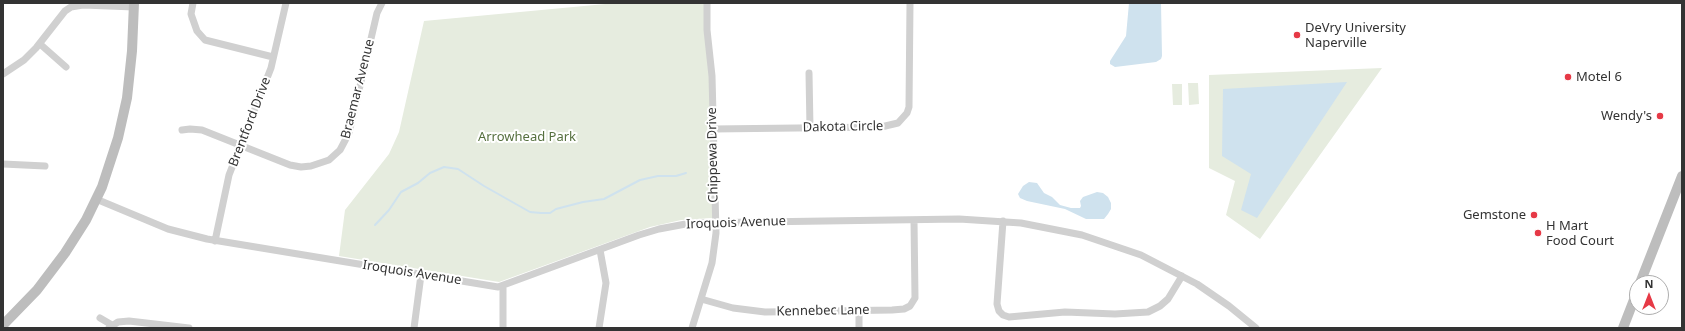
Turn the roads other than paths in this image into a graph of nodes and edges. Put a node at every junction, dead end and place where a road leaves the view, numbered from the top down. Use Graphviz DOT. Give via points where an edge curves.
graph roads {
  1 [pos="193,3"];
  2 [pos="286,3"];
  3 [pos="382,3"];
  4 [pos="707,3"];
  5 [pos="910,3"];
  6 [pos="70,5"];
  7 [pos="134,5"];
  8 [pos="40,44"];
  9 [pos="273,57"];
  10 [pos="66,67"];
  11 [pos="3,74"];
  12 [pos="809,74"];
  13 [pos="810,128"];
  14 [pos="713,129"];
  15 [pos="182,130"];
  16 [pos="240,146"];
  17 [pos="3,164"];
  18 [pos="45,166"];
  19 [pos="1682,176"];
  20 [pos="96,199"];
  21 [pos="914,220"];
  22 [pos="1003,221"];
  23 [pos="715,223"];
  24 [pos="215,241"];
  25 [pos="600,250"];
  26 [pos="421,275"];
  27 [pos="1643,275"];
  28 [pos="1182,276"];
  29 [pos="503,287"];
  30 [pos="701,299"];
  31 [pos="858,311"];
  32 [pos="1629,313"];
  33 [pos="100,318"];
  34 [pos="3,325"];
  35 [pos="111,327"];
  36 [pos="189,328"];
  37 [pos="414,328"];
  38 [pos="503,328"];
  39 [pos="599,328"];
  40 [pos="692,328"];
  41 [pos="859,328"];
  42 [pos="1256,328"];
  43 [pos="1623,328"];
  1 -- 9 [label="street" via="191,14 197,31 205,40"];
  2 -- 9 [label="street, Brentford Drive"];
  3 -- 16 [label="street, Braemar Avenue" via="377,13 349,133 340,150 320,164 301,167"];
  4 -- 14 [label="street, Chippewa Drive" via="706,30 712,76"];
  5 -- 13 [label="street, Dakota Circle" via="907,113 898,122 884,127"];
  6 -- 7 [label="street"];
  6 -- 8 [label="street"];
  7 -- 20 [label="main road" via="127,98 112,158"];
  8 -- 10 [label="street"];
  8 -- 11 [label="street" via="24,60"];
  9 -- 16 [label="street, Brentford Drive" via="266,82"];
  12 -- 13 [label="street"];
  13 -- 14 [label="street, Dakota Circle"];
  14 -- 23 [label="street, Chippewa Drive"];
  15 -- 16 [label="street, Braemar Avenue" via="202,130"];
  16 -- 24 [label="street, Brentford Drive" via="225,191"];
  17 -- 18 [label="street"];
  19 -- 27 [label="main road"];
  20 -- 24 [label="street, Iroquois Avenue" via="168,229"];
  20 -- 34 [label="main road" via="80,230 56,266"];
  21 -- 22 [label="street, Iroquois Avenue"];
  21 -- 23 [label="street, Iroquois Avenue"];
  21 -- 31 [label="street, Kennebec Lane" via="915,298 910,306 900,310"];
  22 -- 28 [label="street, Iroquois Avenue" via="1056,229 1097,239 1141,255"];
  22 -- 28 [label="street" via="997,304 1000,311 1008,317 1072,312 1148,312 1168,298"];
  23 -- 25 [label="street, Iroquois Avenue" via="691,223 659,229"];
  23 -- 30 [label="street, Chippewa Drive" via="712,263"];
  24 -- 26 [label="street, Iroquois Avenue"];
  25 -- 29 [label="street, Iroquois Avenue"];
  25 -- 39 [label="street" via="606,283"];
  26 -- 29 [label="street, Iroquois Avenue"];
  26 -- 37 [label="street"];
  28 -- 42 [label="street, Iroquois Avenue" via="1229,306"];
  29 -- 38 [label="street"];
  30 -- 31 [label="street, Kennebec Lane" via="733,308 765,312"];
  30 -- 40 [label="street, Chippewa Drive"];
  31 -- 41 [label="street"];
  32 -- 43 [label="main road"];
  33 -- 35 [label="street"];
  35 -- 36 [label="street" via="118,322 129,321"];
}
